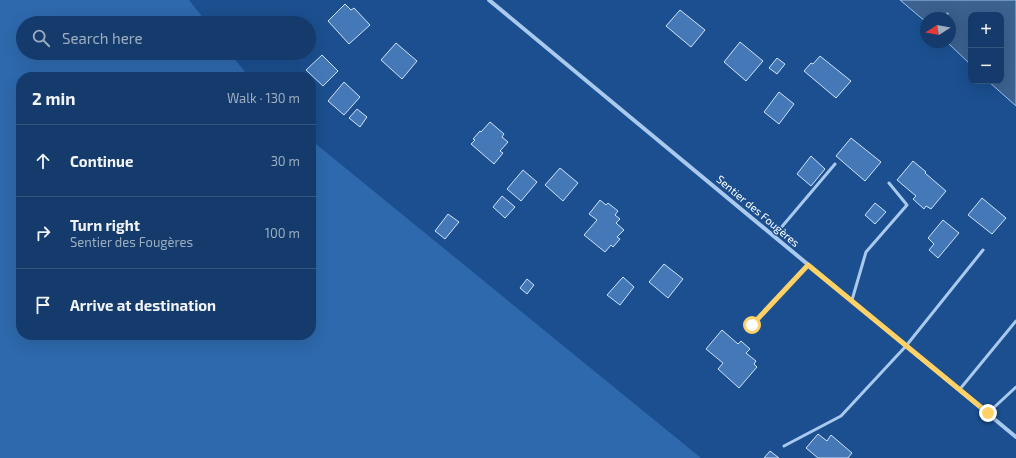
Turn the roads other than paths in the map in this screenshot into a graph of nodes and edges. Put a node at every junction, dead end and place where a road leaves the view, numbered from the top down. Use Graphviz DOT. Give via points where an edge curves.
graph roads {
  1 [pos="489,0"];
  2 [pos="835,164"];
  3 [pos="889,183"];
  4 [pos="774,236"];
  5 [pos="983,250"];
  6 [pos="808,265"];
  7 [pos="852,300"];
  8 [pos="1016,321"];
  9 [pos="752,325"];
  10 [pos="906,346"];
  11 [pos="1016,387"];
  12 [pos="960,389"];
  13 [pos="988,413"];
  14 [pos="1016,437"];
  15 [pos="784,446"];
  1 -- 4 [label="street, Sentier des Fougères"];
  2 -- 4 [label="lane"];
  3 -- 7 [label="lane" via="907,205 866,252"];
  4 -- 6 [label="street, Sentier des Fougères"];
  5 -- 10 [label="lane"];
  6 -- 7 [label="street, Sentier des Fougères"];
  6 -- 9 [label="lane"];
  7 -- 10 [label="street, Sentier des Fougères"];
  8 -- 12 [label="lane"];
  10 -- 12 [label="street, Sentier des Fougères"];
  10 -- 15 [label="lane" via="841,416"];
  11 -- 13 [label="lane"];
  12 -- 13 [label="street, Sentier des Fougères"];
  13 -- 14 [label="street, Sentier des Fougères"];
}
